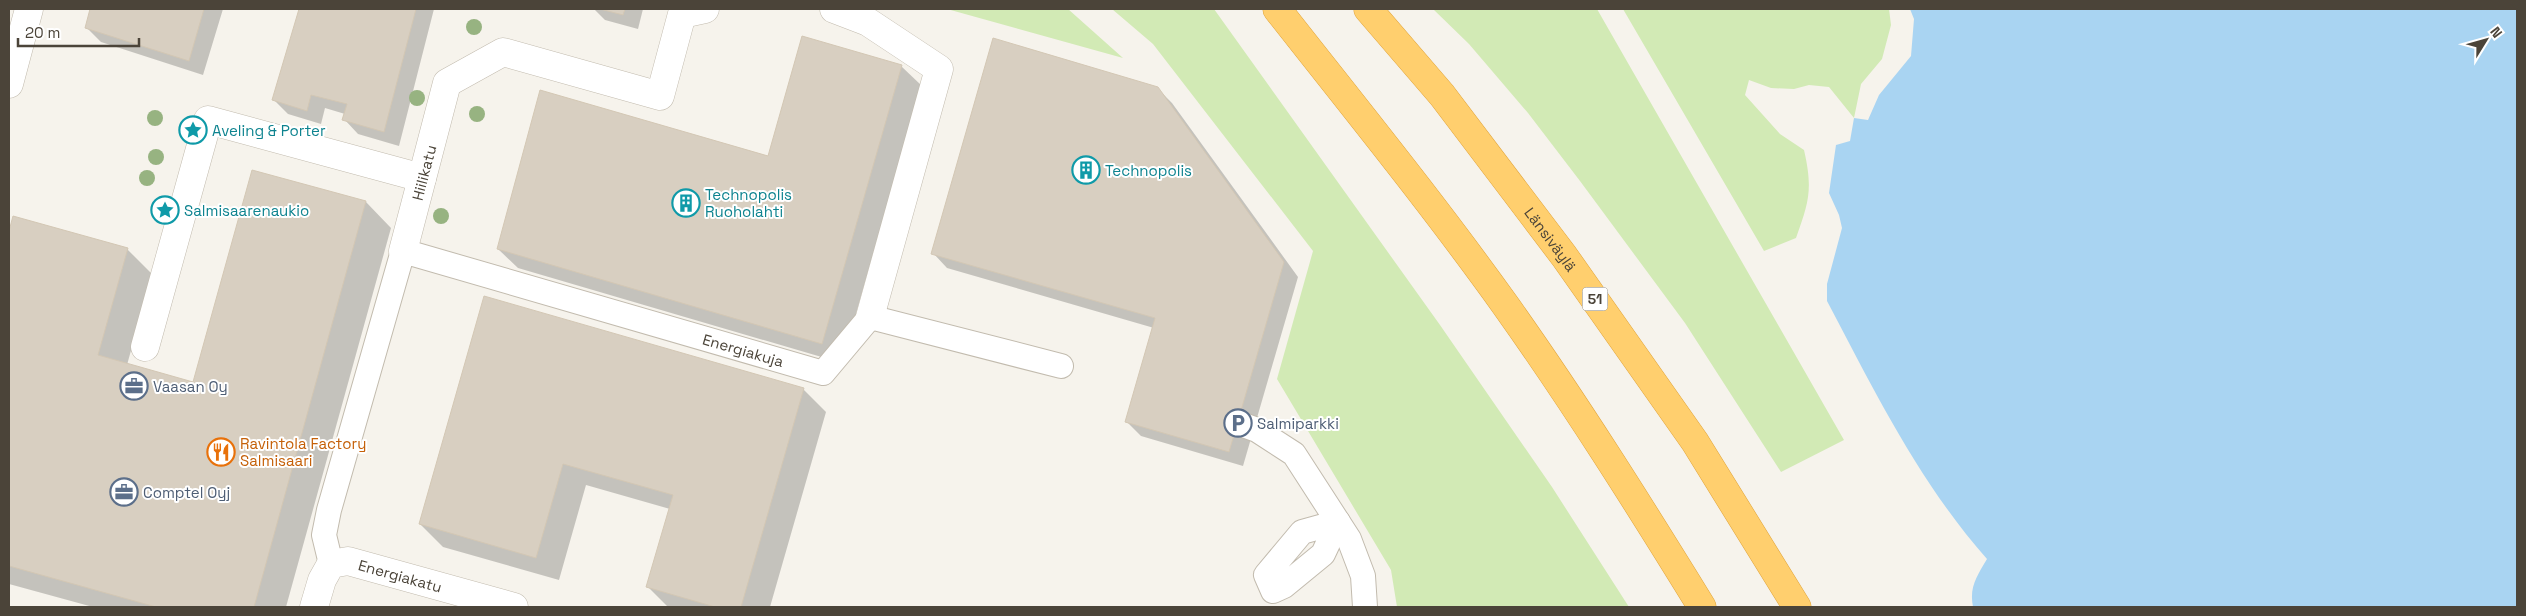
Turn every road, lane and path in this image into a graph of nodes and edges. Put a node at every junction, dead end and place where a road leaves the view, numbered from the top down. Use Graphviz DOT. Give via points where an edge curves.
graph roads {
  1 [pos="29,9"];
  2 [pos="834,9"];
  3 [pos="1276,9"];
  4 [pos="1368,9"];
  5 [pos="694,11"];
  6 [pos="9,84"];
  7 [pos="422,178"];
  8 [pos="403,251"];
  9 [pos="870,317"];
  10 [pos="145,347"];
  11 [pos="1061,366"];
  12 [pos="1238,423"];
  13 [pos="331,564"];
  14 [pos="314,607"];
  15 [pos="514,607"];
  16 [pos="1365,607"];
  17 [pos="1702,607"];
  18 [pos="1797,607"];
  1 -- 6 [label="street"];
  2 -- 9 [label="street" via="868,22 938,69"];
  3 -- 17 [label="highway" via="1386,146 1506,306 1634,496"];
  4 -- 18 [label="highway, Länsiväylä / 51" via="1442,95 1564,256 1695,442"];
  5 -- 7 [label="street, Hiilikatu" via="660,96 503,52 447,83"];
  7 -- 8 [label="street, Hiilikatu"];
  7 -- 10 [label="street" via="208,120"];
  8 -- 9 [label="lane, Energiakuja" via="823,373"];
  8 -- 13 [label="lane, Hiilikatu" via="329,510 324,535"];
  9 -- 11 [label="lane"];
  12 -- 16 [label="lane" via="1257,430 1294,454 1350,539 1363,576"];
  13 -- 14 [label="street"];
  13 -- 15 [label="street, Energiakatu" via="348,561"];
}
